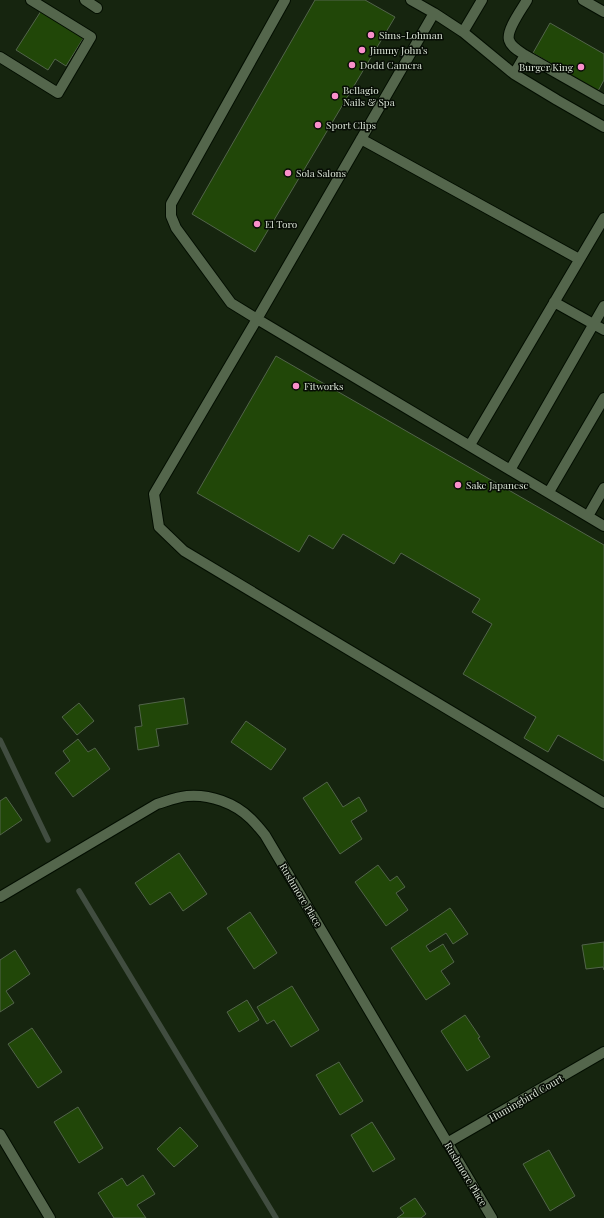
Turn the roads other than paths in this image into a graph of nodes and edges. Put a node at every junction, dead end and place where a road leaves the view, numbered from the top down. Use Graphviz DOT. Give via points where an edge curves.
graph roads {
  1 [pos="31,0"];
  2 [pos="85,0"];
  3 [pos="284,0"];
  4 [pos="411,0"];
  5 [pos="482,0"];
  6 [pos="527,0"];
  7 [pos="583,0"];
  8 [pos="97,8"];
  9 [pos="604,12"];
  10 [pos="434,13"];
  11 [pos="463,32"];
  12 [pos="525,55"];
  13 [pos="0,57"];
  14 [pos="514,74"];
  15 [pos="604,100"];
  16 [pos="603,124"];
  17 [pos="361,139"];
  18 [pos="604,218"];
  19 [pos="579,260"];
  20 [pos="554,302"];
  21 [pos="604,306"];
  22 [pos="257,319"];
  23 [pos="593,324"];
  24 [pos="604,330"];
  25 [pos="604,398"];
  26 [pos="470,445"];
  27 [pos="510,470"];
  28 [pos="604,488"];
  29 [pos="549,492"];
  30 [pos="588,516"];
  31 [pos="604,526"];
  32 [pos="604,803"];
  33 [pos="0,897"];
  34 [pos="604,1052"];
  35 [pos="0,1134"];
  36 [pos="447,1143"];
  37 [pos="50,1218"];
  38 [pos="492,1218"];
  1 -- 13 [label="street" via="91,38 58,93"];
  2 -- 8 [label="street"];
  3 -- 22 [label="street" via="171,204 170,216 176,228 231,303"];
  4 -- 10 [label="street"];
  5 -- 11 [label="street"];
  6 -- 12 [label="street" via="509,36 509,41 515,49"];
  7 -- 9 [label="street"];
  10 -- 11 [label="street"];
  10 -- 17 [label="street"];
  11 -- 14 [label="street"];
  12 -- 14 [label="street"];
  12 -- 15 [label="street"];
  14 -- 16 [label="street"];
  17 -- 19 [label="street"];
  17 -- 22 [label="street"];
  18 -- 19 [label="street"];
  19 -- 20 [label="street"];
  20 -- 23 [label="street"];
  20 -- 26 [label="street"];
  21 -- 23 [label="street"];
  22 -- 26 [label="street"];
  22 -- 32 [label="street" via="154,494 159,527 184,551"];
  23 -- 24 [label="street"];
  23 -- 27 [label="street"];
  25 -- 29 [label="street"];
  26 -- 27 [label="street"];
  27 -- 29 [label="street"];
  28 -- 30 [label="street"];
  29 -- 30 [label="street"];
  30 -- 31 [label="street"];
  33 -- 36 [label="street, Rushmore Place" via="157,804 188,796 220,800 232,805 251,819 265,835"];
  34 -- 36 [label="street, Humingbird Court"];
  35 -- 37 [label="street"];
  36 -- 38 [label="street, Rushmore Place"];
}
